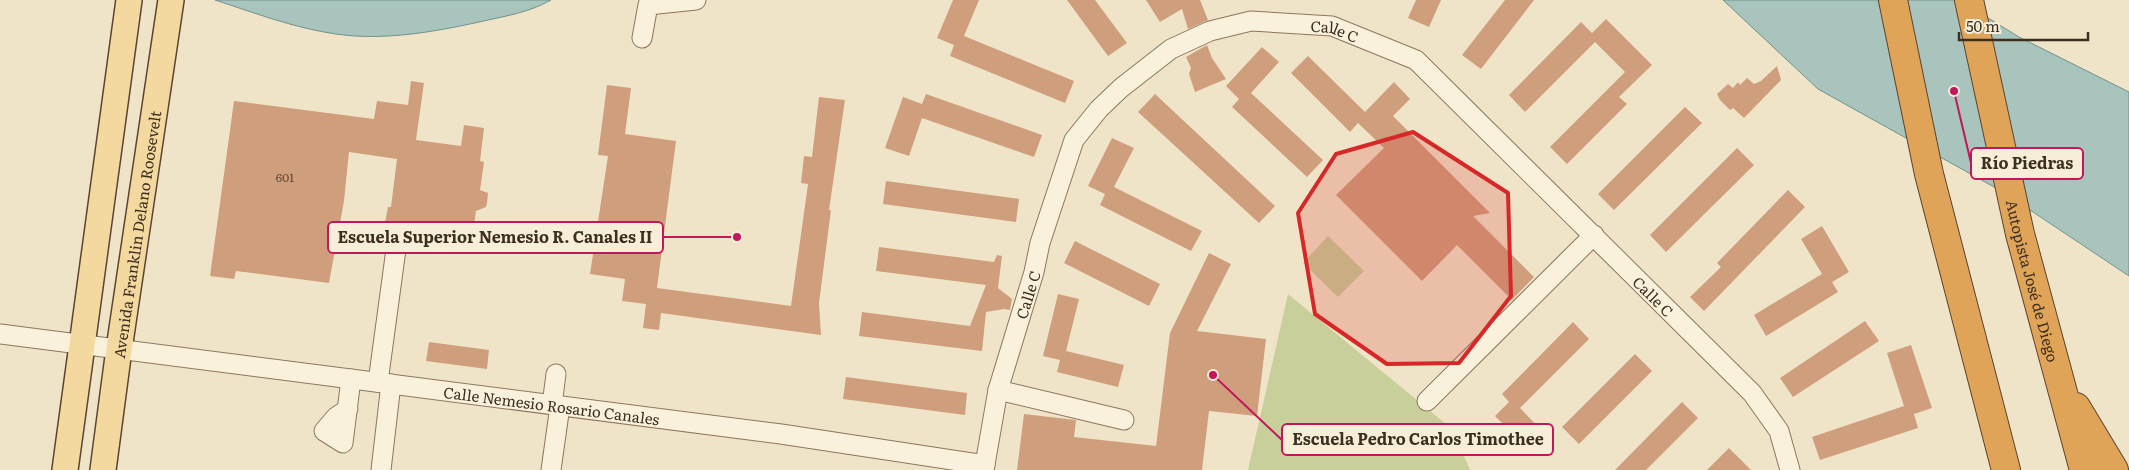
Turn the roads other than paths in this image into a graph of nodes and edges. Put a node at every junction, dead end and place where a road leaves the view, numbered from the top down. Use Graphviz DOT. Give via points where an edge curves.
graph roads {
  1 [pos="129,0"];
  2 [pos="171,0"];
  3 [pos="696,0"];
  4 [pos="1893,0"];
  5 [pos="1969,0"];
  6 [pos="642,38"];
  7 [pos="1594,235"];
  8 [pos="397,242"];
  9 [pos="0,334"];
  10 [pos="82,344"];
  11 [pos="119,349"];
  12 [pos="556,374"];
  13 [pos="2057,374"];
  14 [pos="351,379"];
  15 [pos="385,383"];
  16 [pos="998,390"];
  17 [pos="1427,401"];
  18 [pos="556,405"];
  19 [pos="348,409"];
  20 [pos="1124,420"];
  21 [pos="1997,435"];
  22 [pos="984,468"];
  23 [pos="65,470"];
  24 [pos="103,470"];
  25 [pos="381,470"];
  26 [pos="551,470"];
  27 [pos="1790,470"];
  28 [pos="1993,470"];
  29 [pos="2006,470"];
  30 [pos="2084,470"];
  31 [pos="2114,470"];
  1 -- 10 [label="main road"];
  2 -- 11 [label="main road, Avenida Franklin Delano Roosevelt"];
  3 -- 6 [label="street" via="648,5"];
  4 -- 21 [label="highway" via="1929,174"];
  5 -- 13 [label="highway, Autopista José de Diego" via="2020,234"];
  7 -- 16 [label="street, Calle C" via="1416,60 1332,26 1251,21 1210,31 1171,49 1121,88 1074,140 1040,242"];
  7 -- 17 [label="street"];
  7 -- 27 [label="street, Calle C" via="1752,393 1779,431"];
  8 -- 15 [label="street"];
  9 -- 10 [label="street, Calle Nemesio Rosario Canales"];
  10 -- 11 [label="street, Calle Nemesio Rosario Canales"];
  10 -- 23 [label="main road"];
  11 -- 14 [label="street, Calle Nemesio Rosario Canales"];
  11 -- 24 [label="main road, Avenida Franklin Delano Roosevelt"];
  12 -- 18 [label="street"];
  13 -- 30 [label="highway, Autopista José de Diego"];
  13 -- 31 [label="highway"];
  14 -- 15 [label="street, Calle Nemesio Rosario Canales"];
  14 -- 19 [label="street"];
  15 -- 18 [label="street, Calle Nemesio Rosario Canales"];
  15 -- 25 [label="street"];
  16 -- 20 [label="street"];
  16 -- 22 [label="street, Calle C"];
  18 -- 22 [label="street, Calle Nemesio Rosario Canales" via="781,434"];
  18 -- 26 [label="street"];
  19 -- 19 [label="street" via="343,443 324,431"];
  21 -- 28 [label="highway"];
  21 -- 29 [label="highway"];
}
